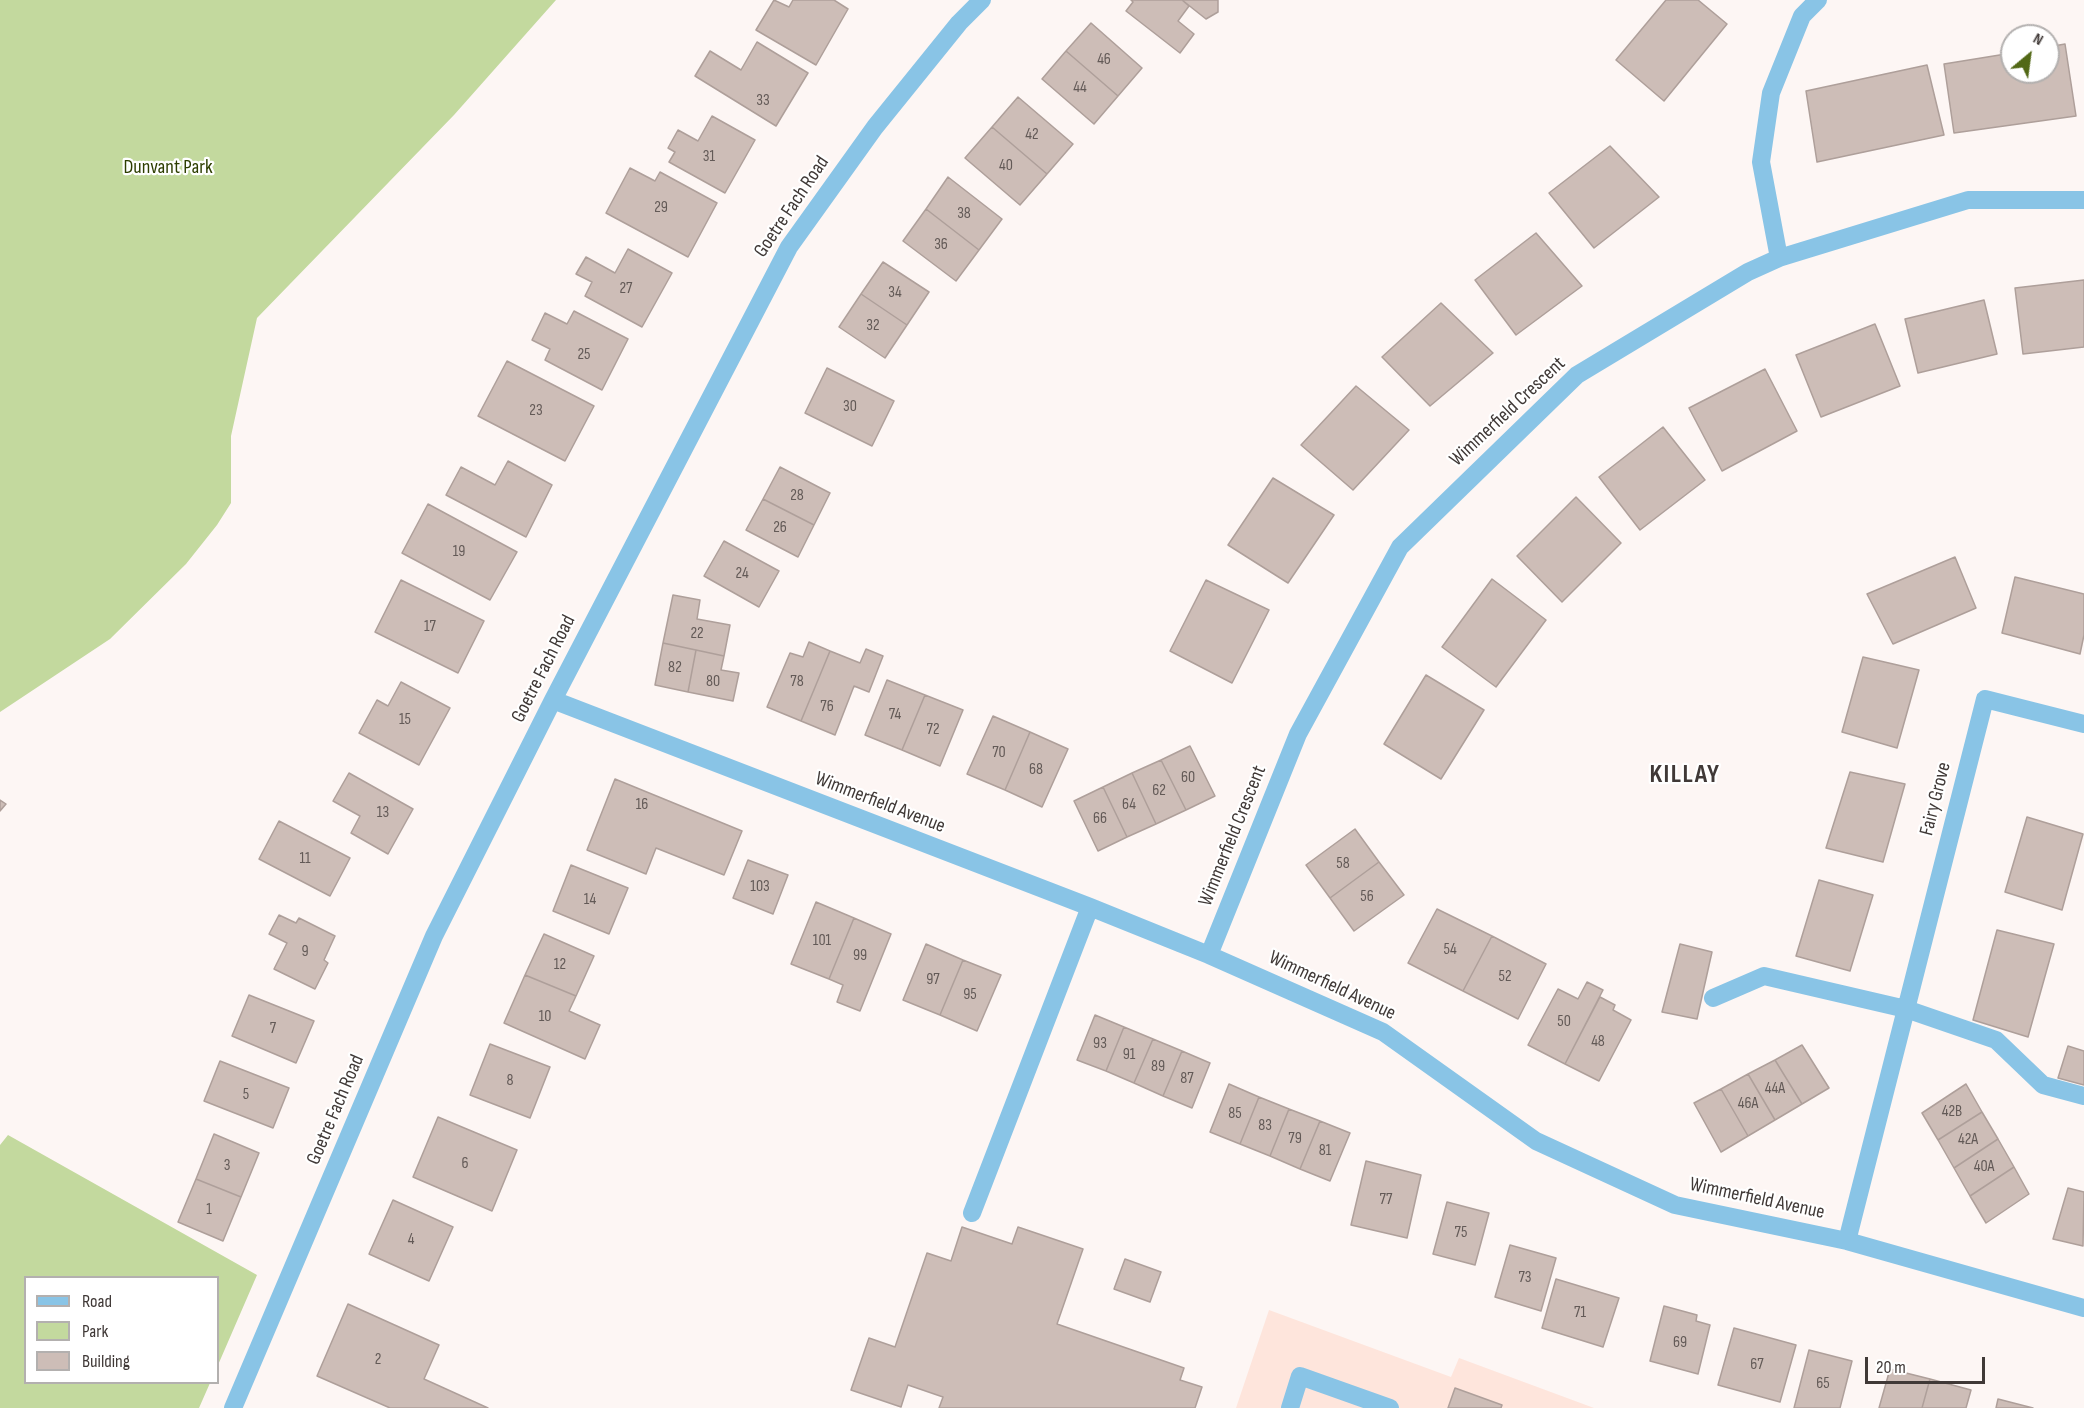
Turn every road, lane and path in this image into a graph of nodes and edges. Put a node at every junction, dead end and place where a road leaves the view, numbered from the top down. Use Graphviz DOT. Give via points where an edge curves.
graph roads {
  1 [pos="982,0"];
  2 [pos="1818,0"];
  3 [pos="2084,200"];
  4 [pos="1779,258"];
  5 [pos="553,700"];
  6 [pos="2084,724"];
  7 [pos="1090,907"];
  8 [pos="1209,955"];
  9 [pos="1713,998"];
  10 [pos="1906,1009"];
  11 [pos="2084,1096"];
  12 [pos="972,1213"];
  13 [pos="1847,1241"];
  14 [pos="2084,1308"];
  15 [pos="233,1408"];
  16 [pos="1290,1408"];
  17 [pos="1390,1408"];
  1 -- 5 [label="street, Goetre Fach Road" via="875,127 789,247"];
  2 -- 4 [label="street" via="1802,16 1771,93 1761,162"];
  3 -- 4 [label="street, Wimmerfield Crescent" via="1968,200"];
  4 -- 8 [label="street, Wimmerfield Crescent" via="1748,272 1577,375 1400,547 1298,734"];
  5 -- 7 [label="street, Wimmerfield Avenue"];
  5 -- 15 [label="street, Goetre Fach Road" via="434,936"];
  6 -- 10 [label="street, Fairy Grove" via="1985,699"];
  7 -- 8 [label="street, Wimmerfield Avenue"];
  7 -- 12 [label="street"];
  8 -- 13 [label="street, Wimmerfield Avenue" via="1383,1032 1536,1141 1675,1205"];
  9 -- 10 [label="street" via="1764,976"];
  10 -- 11 [label="street" via="1996,1040 2043,1085"];
  10 -- 13 [label="street, Fairy Grove"];
  13 -- 14 [label="street, Wimmerfield Avenue"];
  16 -- 17 [label="street" via="1300,1376"];
}
